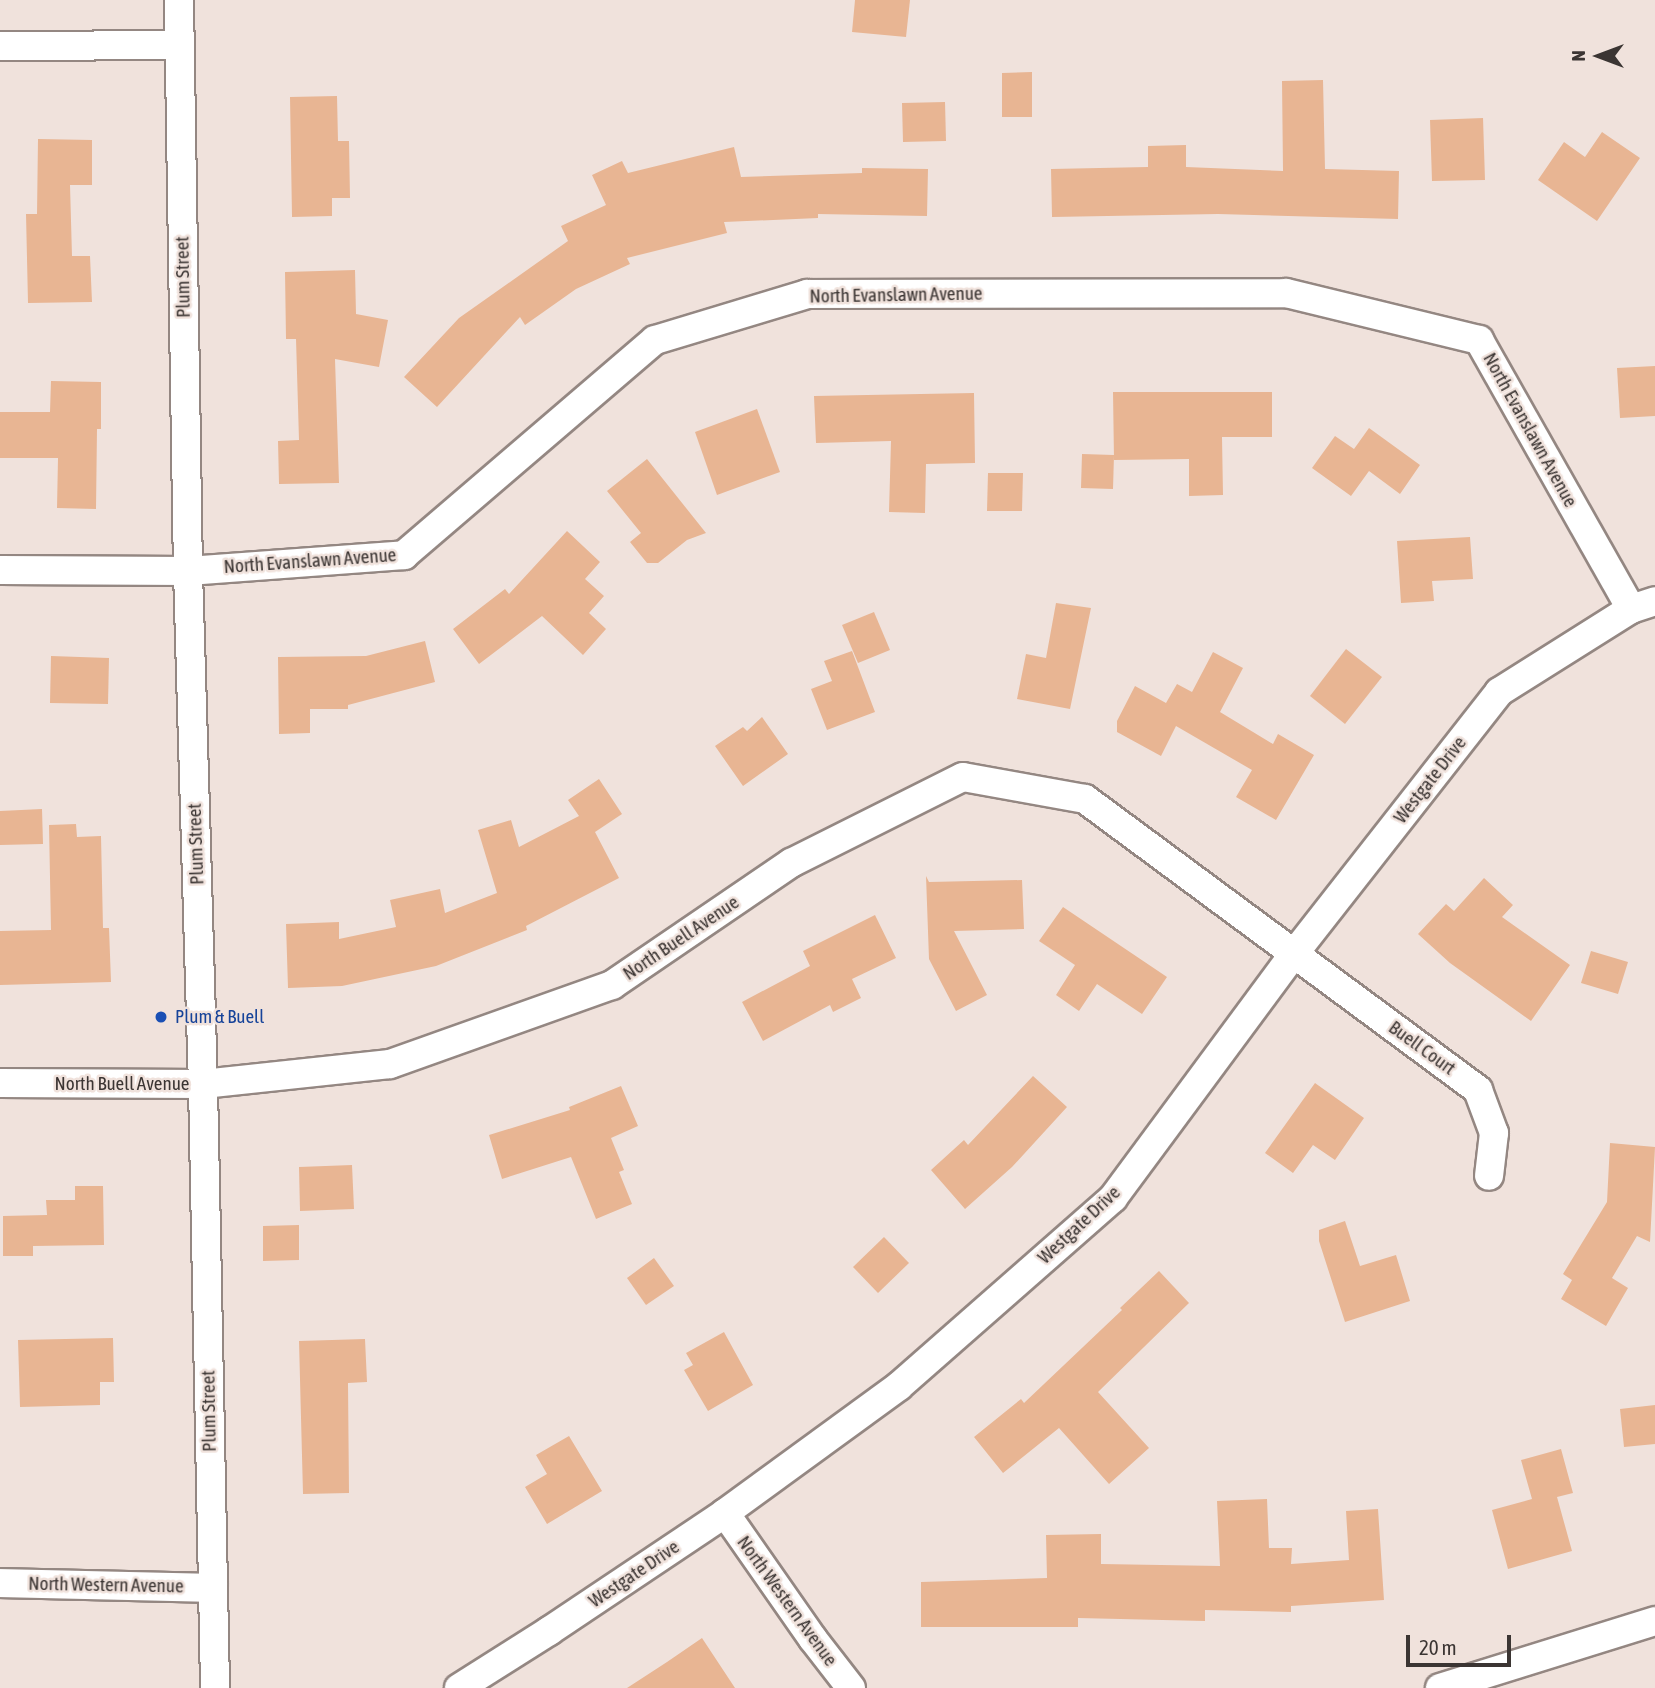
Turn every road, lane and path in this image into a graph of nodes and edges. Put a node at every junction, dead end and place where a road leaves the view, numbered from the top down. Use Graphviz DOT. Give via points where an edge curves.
graph roads {
  1 [pos="179,0"];
  2 [pos="179,45"];
  3 [pos="0,46"];
  4 [pos="0,570"];
  5 [pos="188,570"];
  6 [pos="1643,605"];
  7 [pos="1293,954"];
  8 [pos="0,1083"];
  9 [pos="203,1084"];
  10 [pos="1489,1176"];
  11 [pos="725,1513"];
  12 [pos="0,1583"];
  13 [pos="212,1588"];
  14 [pos="1655,1620"];
  15 [pos="215,1688"];
  16 [pos="459,1688"];
  17 [pos="851,1688"];
  18 [pos="1440,1688"];
  1 -- 2 [label="street, Plum Street"];
  2 -- 3 [label="street"];
  2 -- 5 [label="street, Plum Street"];
  4 -- 5 [label="street, North Evanslawn Avenue"];
  5 -- 6 [label="street, North Evanslawn Avenue" via="404,555 655,340 807,294 1286,293 1479,340"];
  5 -- 9 [label="street, Plum Street"];
  6 -- 7 [label="street, Westgate Drive" via="1499,692"];
  7 -- 9 [label="street, North Buell Avenue" via="1085,799 963,777 791,863 612,985 390,1064"];
  7 -- 10 [label="street, Buell Court" via="1478,1090 1494,1133"];
  7 -- 11 [label="street, Westgate Drive" via="1113,1198 899,1386"];
  8 -- 9 [label="street, North Buell Avenue"];
  9 -- 13 [label="street, Plum Street"];
  11 -- 16 [label="street, Westgate Drive"];
  11 -- 17 [label="street, North Western Avenue"];
  12 -- 13 [label="street, North Western Avenue"];
  13 -- 15 [label="street, Plum Street"];
  14 -- 18 [label="street"];
}
